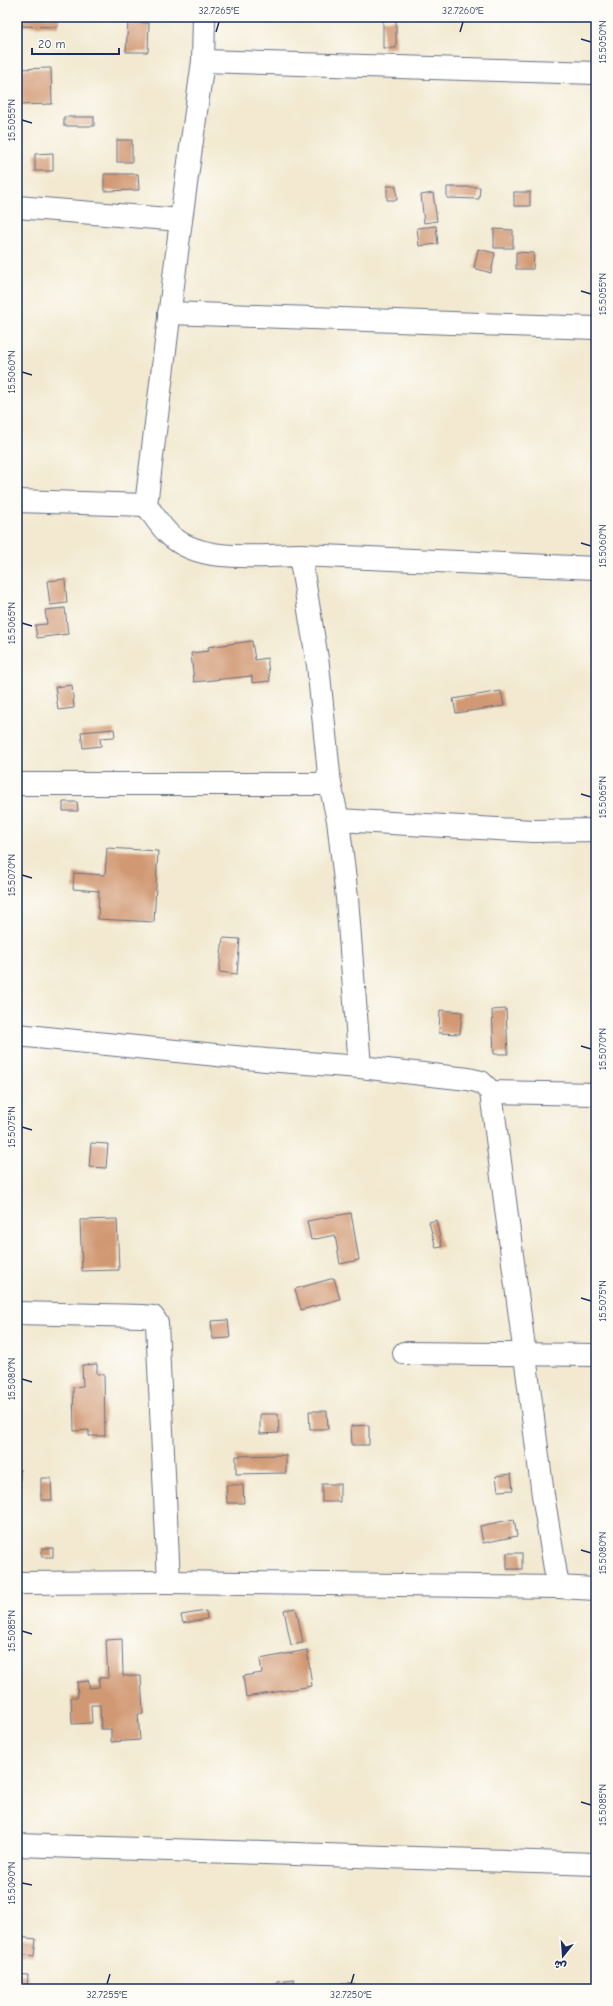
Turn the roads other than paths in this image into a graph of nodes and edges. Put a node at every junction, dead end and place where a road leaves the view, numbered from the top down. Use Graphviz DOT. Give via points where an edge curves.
graph roads {
  1 [pos="204,17"];
  2 [pos="203,61"];
  3 [pos="596,74"];
  4 [pos="17,207"];
  5 [pos="181,220"];
  6 [pos="169,313"];
  7 [pos="596,328"];
  8 [pos="17,501"];
  9 [pos="146,505"];
  10 [pos="300,555"];
  11 [pos="596,568"];
  12 [pos="17,784"];
  13 [pos="330,784"];
  14 [pos="338,820"];
  15 [pos="596,830"];
  16 [pos="17,1035"];
  17 [pos="360,1067"];
  18 [pos="491,1092"];
  19 [pos="596,1094"];
  20 [pos="17,1313"];
  21 [pos="404,1353"];
  22 [pos="524,1354"];
  23 [pos="596,1355"];
  24 [pos="170,1582"];
  25 [pos="17,1583"];
  26 [pos="558,1587"];
  27 [pos="596,1589"];
  28 [pos="17,1845"];
  29 [pos="596,1864"];
  1 -- 2 [label="street"];
  2 -- 3 [label="street"];
  2 -- 5 [label="street"];
  4 -- 5 [label="street"];
  5 -- 6 [label="street"];
  6 -- 7 [label="street"];
  6 -- 9 [label="street"];
  8 -- 9 [label="street"];
  9 -- 10 [label="street" via="171,537 196,551 232,556"];
  10 -- 11 [label="street"];
  10 -- 13 [label="street" via="318,665"];
  12 -- 13 [label="street"];
  13 -- 14 [label="street"];
  14 -- 15 [label="street" via="533,831"];
  14 -- 17 [label="street" via="347,898"];
  16 -- 17 [label="street"];
  17 -- 18 [label="street" via="468,1079 481,1082"];
  18 -- 19 [label="street"];
  18 -- 22 [label="street"];
  20 -- 24 [label="street" via="142,1316 153,1317 157,1323"];
  21 -- 22 [label="street"];
  22 -- 23 [label="street"];
  22 -- 26 [label="street"];
  24 -- 25 [label="street"];
  24 -- 26 [label="street"];
  26 -- 27 [label="street"];
  28 -- 29 [label="street"];
}
